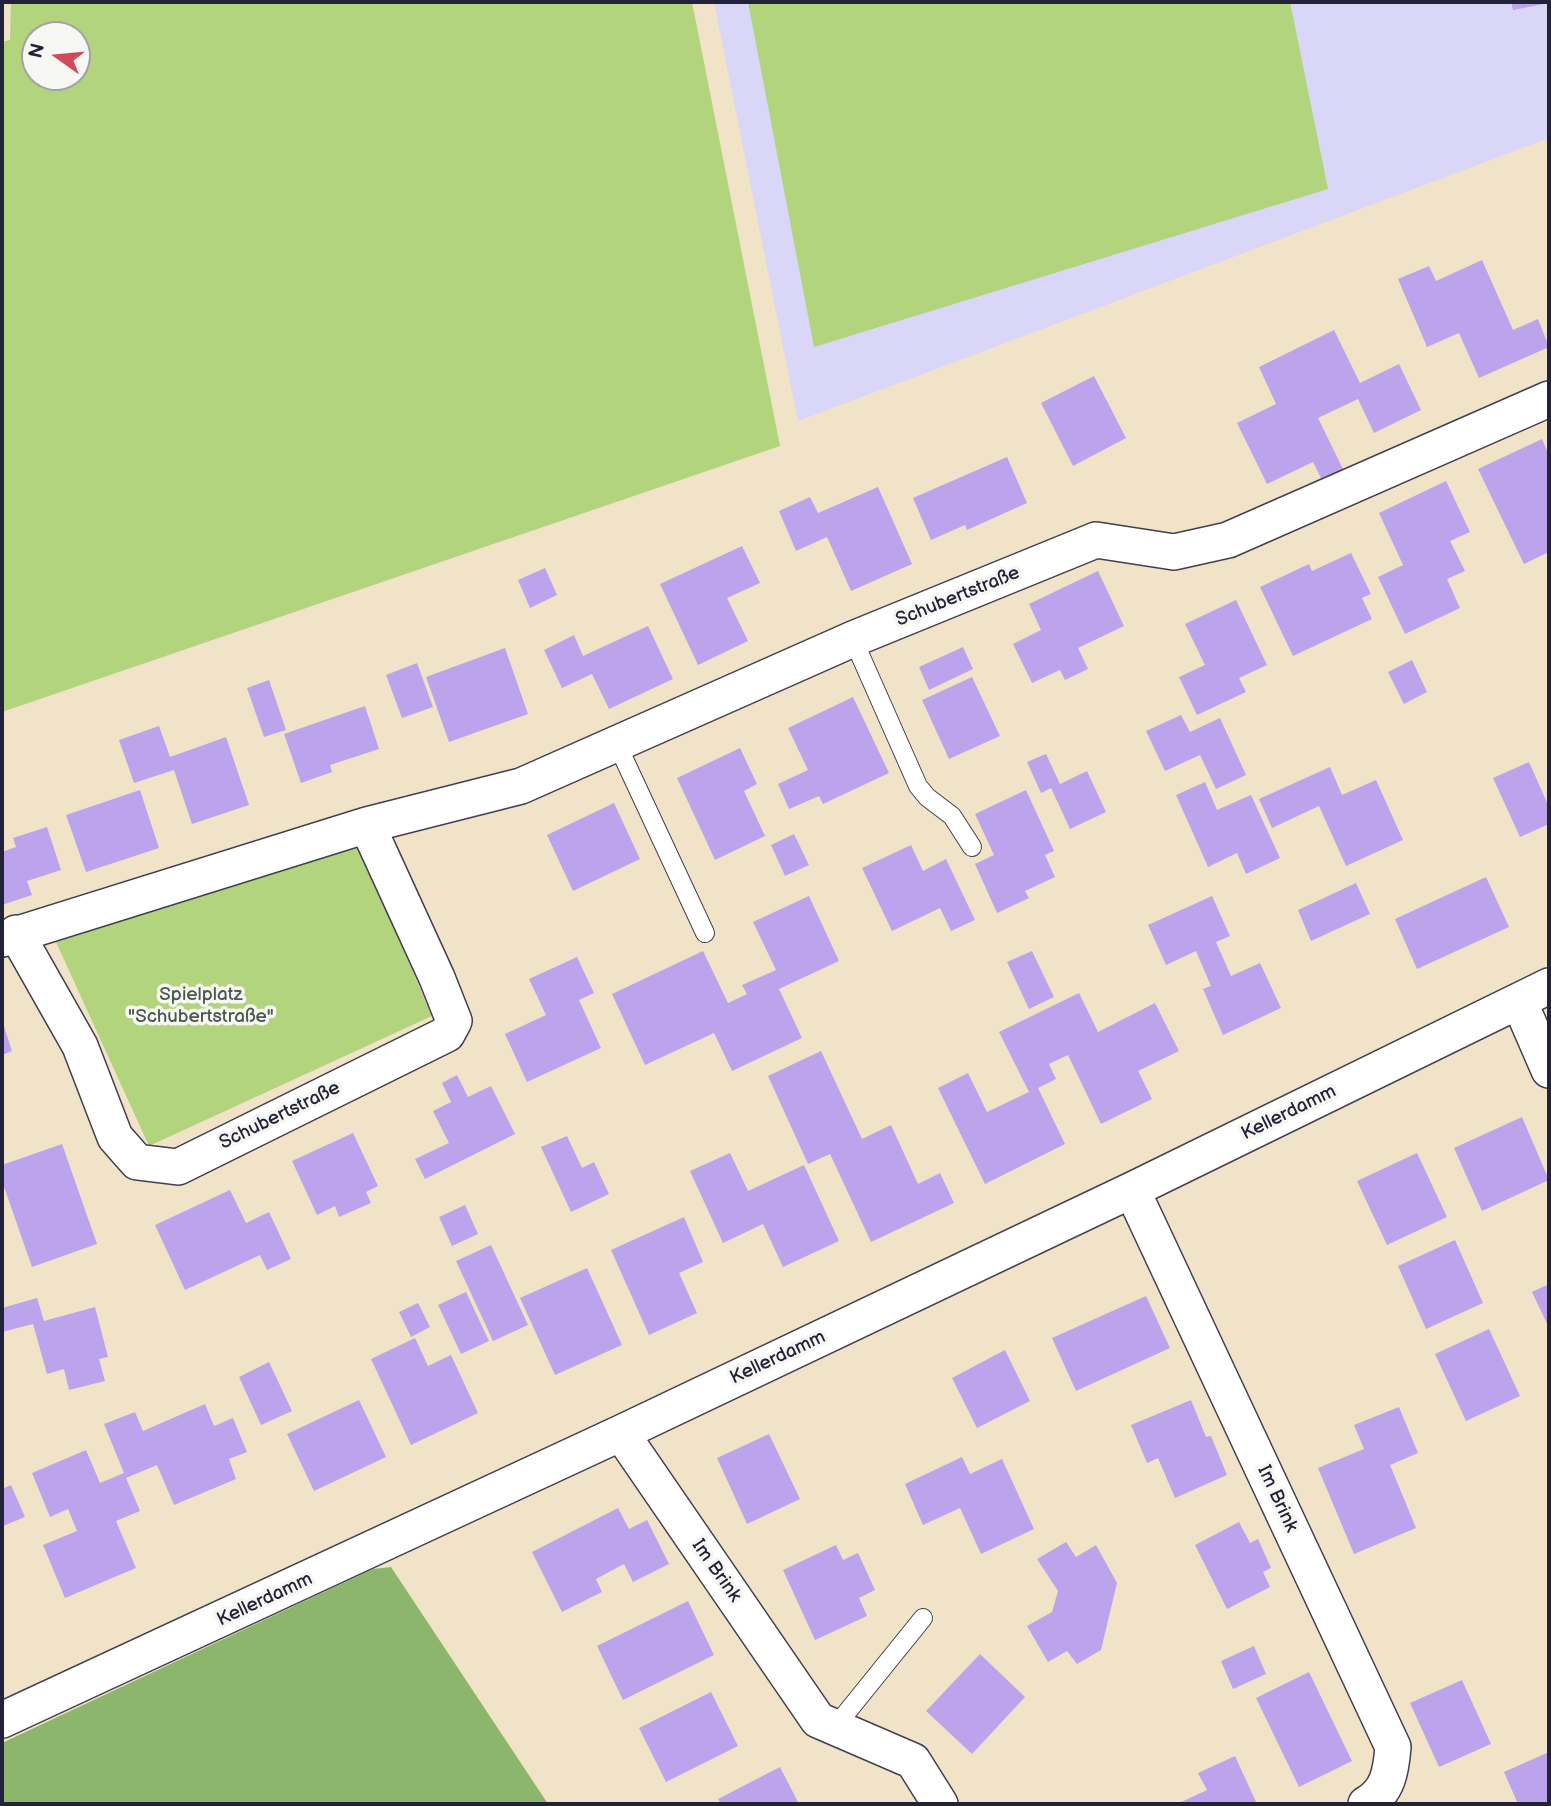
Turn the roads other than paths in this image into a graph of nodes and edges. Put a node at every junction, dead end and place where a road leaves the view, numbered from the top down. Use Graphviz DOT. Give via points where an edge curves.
graph roads {
  1 [pos="1549,399"];
  2 [pos="853,639"];
  3 [pos="617,744"];
  4 [pos="367,825"];
  5 [pos="972,847"];
  6 [pos="705,933"];
  7 [pos="9,936"];
  8 [pos="1534,994"];
  9 [pos="1549,1070"];
  10 [pos="1132,1190"];
  11 [pos="621,1433"];
  12 [pos="923,1618"];
  13 [pos="2,1720"];
  14 [pos="835,1727"];
  15 [pos="940,1804"];
  16 [pos="1366,1804"];
  1 -- 2 [label="street, Schubertstraße" via="1228,540 1174,552 1096,540"];
  2 -- 3 [label="street, Schubertstraße"];
  2 -- 5 [label="lane" via="918,786 952,817"];
  3 -- 4 [label="street, Schubertstraße" via="521,786"];
  3 -- 6 [label="lane"];
  4 -- 7 [label="street, Schubertstraße"];
  4 -- 7 [label="street, Schubertstraße" via="454,1021 447,1034 178,1167 137,1162 115,1137 80,1046"];
  8 -- 9 [label="street"];
  8 -- 10 [label="street, Kellerdamm"];
  10 -- 11 [label="street, Kellerdamm"];
  10 -- 16 [label="street, Im Brink" via="1393,1748 1391,1775 1377,1798"];
  11 -- 13 [label="street, Kellerdamm"];
  11 -- 14 [label="street, Im Brink" via="818,1720"];
  12 -- 14 [label="lane"];
  14 -- 15 [label="street, Im Brink" via="913,1761"];
}
